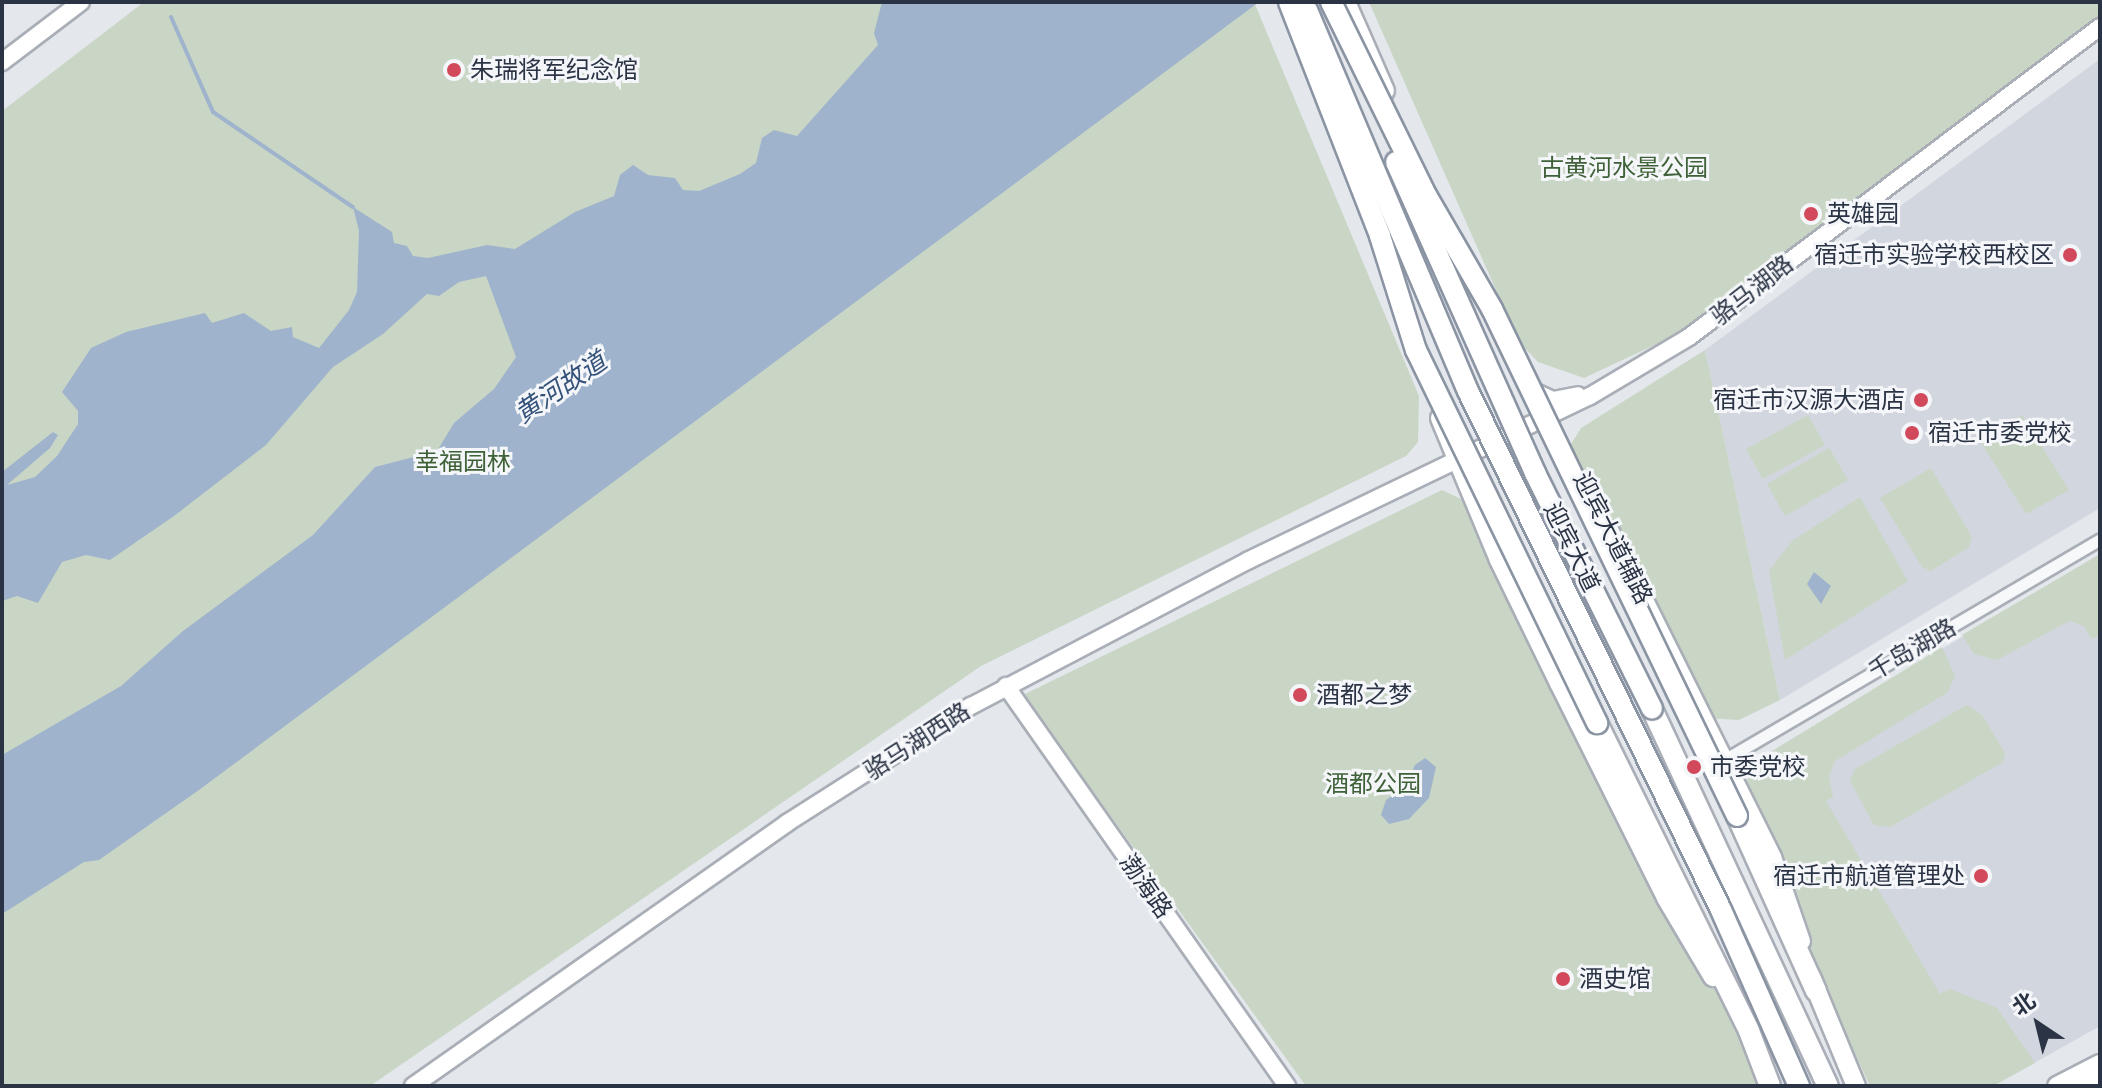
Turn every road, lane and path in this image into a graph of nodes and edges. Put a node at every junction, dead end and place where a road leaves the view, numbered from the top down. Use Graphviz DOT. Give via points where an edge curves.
graph roads {
  1 [pos="81,2"];
  2 [pos="1281,2"];
  3 [pos="1289,2"];
  4 [pos="1303,2"];
  5 [pos="1330,2"];
  6 [pos="1346,2"];
  7 [pos="2100,27"];
  8 [pos="2,62"];
  9 [pos="1746,298"];
  10 [pos="1519,380"];
  11 [pos="1545,419"];
  12 [pos="1458,461"];
  13 [pos="2100,539"];
  14 [pos="1006,686"];
  15 [pos="1724,760"];
  16 [pos="1816,991"];
  17 [pos="1830,1024"];
  18 [pos="2100,1064"];
  19 [pos="2100,1078"];
  20 [pos="413,1086"];
  21 [pos="1287,1086"];
  22 [pos="1770,1086"];
  23 [pos="1799,1086"];
  24 [pos="1828,1086"];
  25 [pos="1856,1086"];
  26 [pos="1863,1086"];
  27 [pos="2057,1086"];
  28 [pos="2085,1086"];
  1 -- 8 [label="street"];
  2 -- 12 [label="main road"];
  3 -- 22 [label="highway, bridge" via="1380,236 1416,350 1749,1031"];
  4 -- 23 [label="highway, 迎宾大道, bridge" via="1468,391 1721,910"];
  5 -- 16 [label="highway, bridge" via="1426,195 1492,309"];
  5 -- 24 [label="highway, 迎宾大道, bridge" via="1489,373 1711,830"];
  6 -- 10 [label="main road, 迎宾大道辅路"];
  7 -- 9 [label="street, 骆马湖路"];
  9 -- 10 [label="street" via="1633,369 1576,396 1553,400"];
  9 -- 11 [label="street, 骆马湖路" via="1629,375"];
  10 -- 11 [label="main road, 迎宾大道辅路"];
  11 -- 12 [label="street, 骆马湖路"];
  11 -- 15 [label="main road, 迎宾大道辅路" via="1576,466"];
  12 -- 14 [label="street, 骆马湖西路" via="1247,561"];
  12 -- 22 [label="main road" via="1499,560 1659,885 1730,1004"];
  13 -- 15 [label="street, 千岛湖路"];
  14 -- 20 [label="street, 骆马湖西路" via="787,823"];
  14 -- 21 [label="street, 渤海路"];
  15 -- 16 [label="main road, 迎宾大道辅路" via="1772,857"];
  16 -- 17 [label="main road, 迎宾大道辅路"];
  17 -- 25 [label="main road, 迎宾大道辅路"];
  17 -- 26 [label="main road"];
  18 -- 27 [label="main road"];
  19 -- 28 [label="main road"];
}
